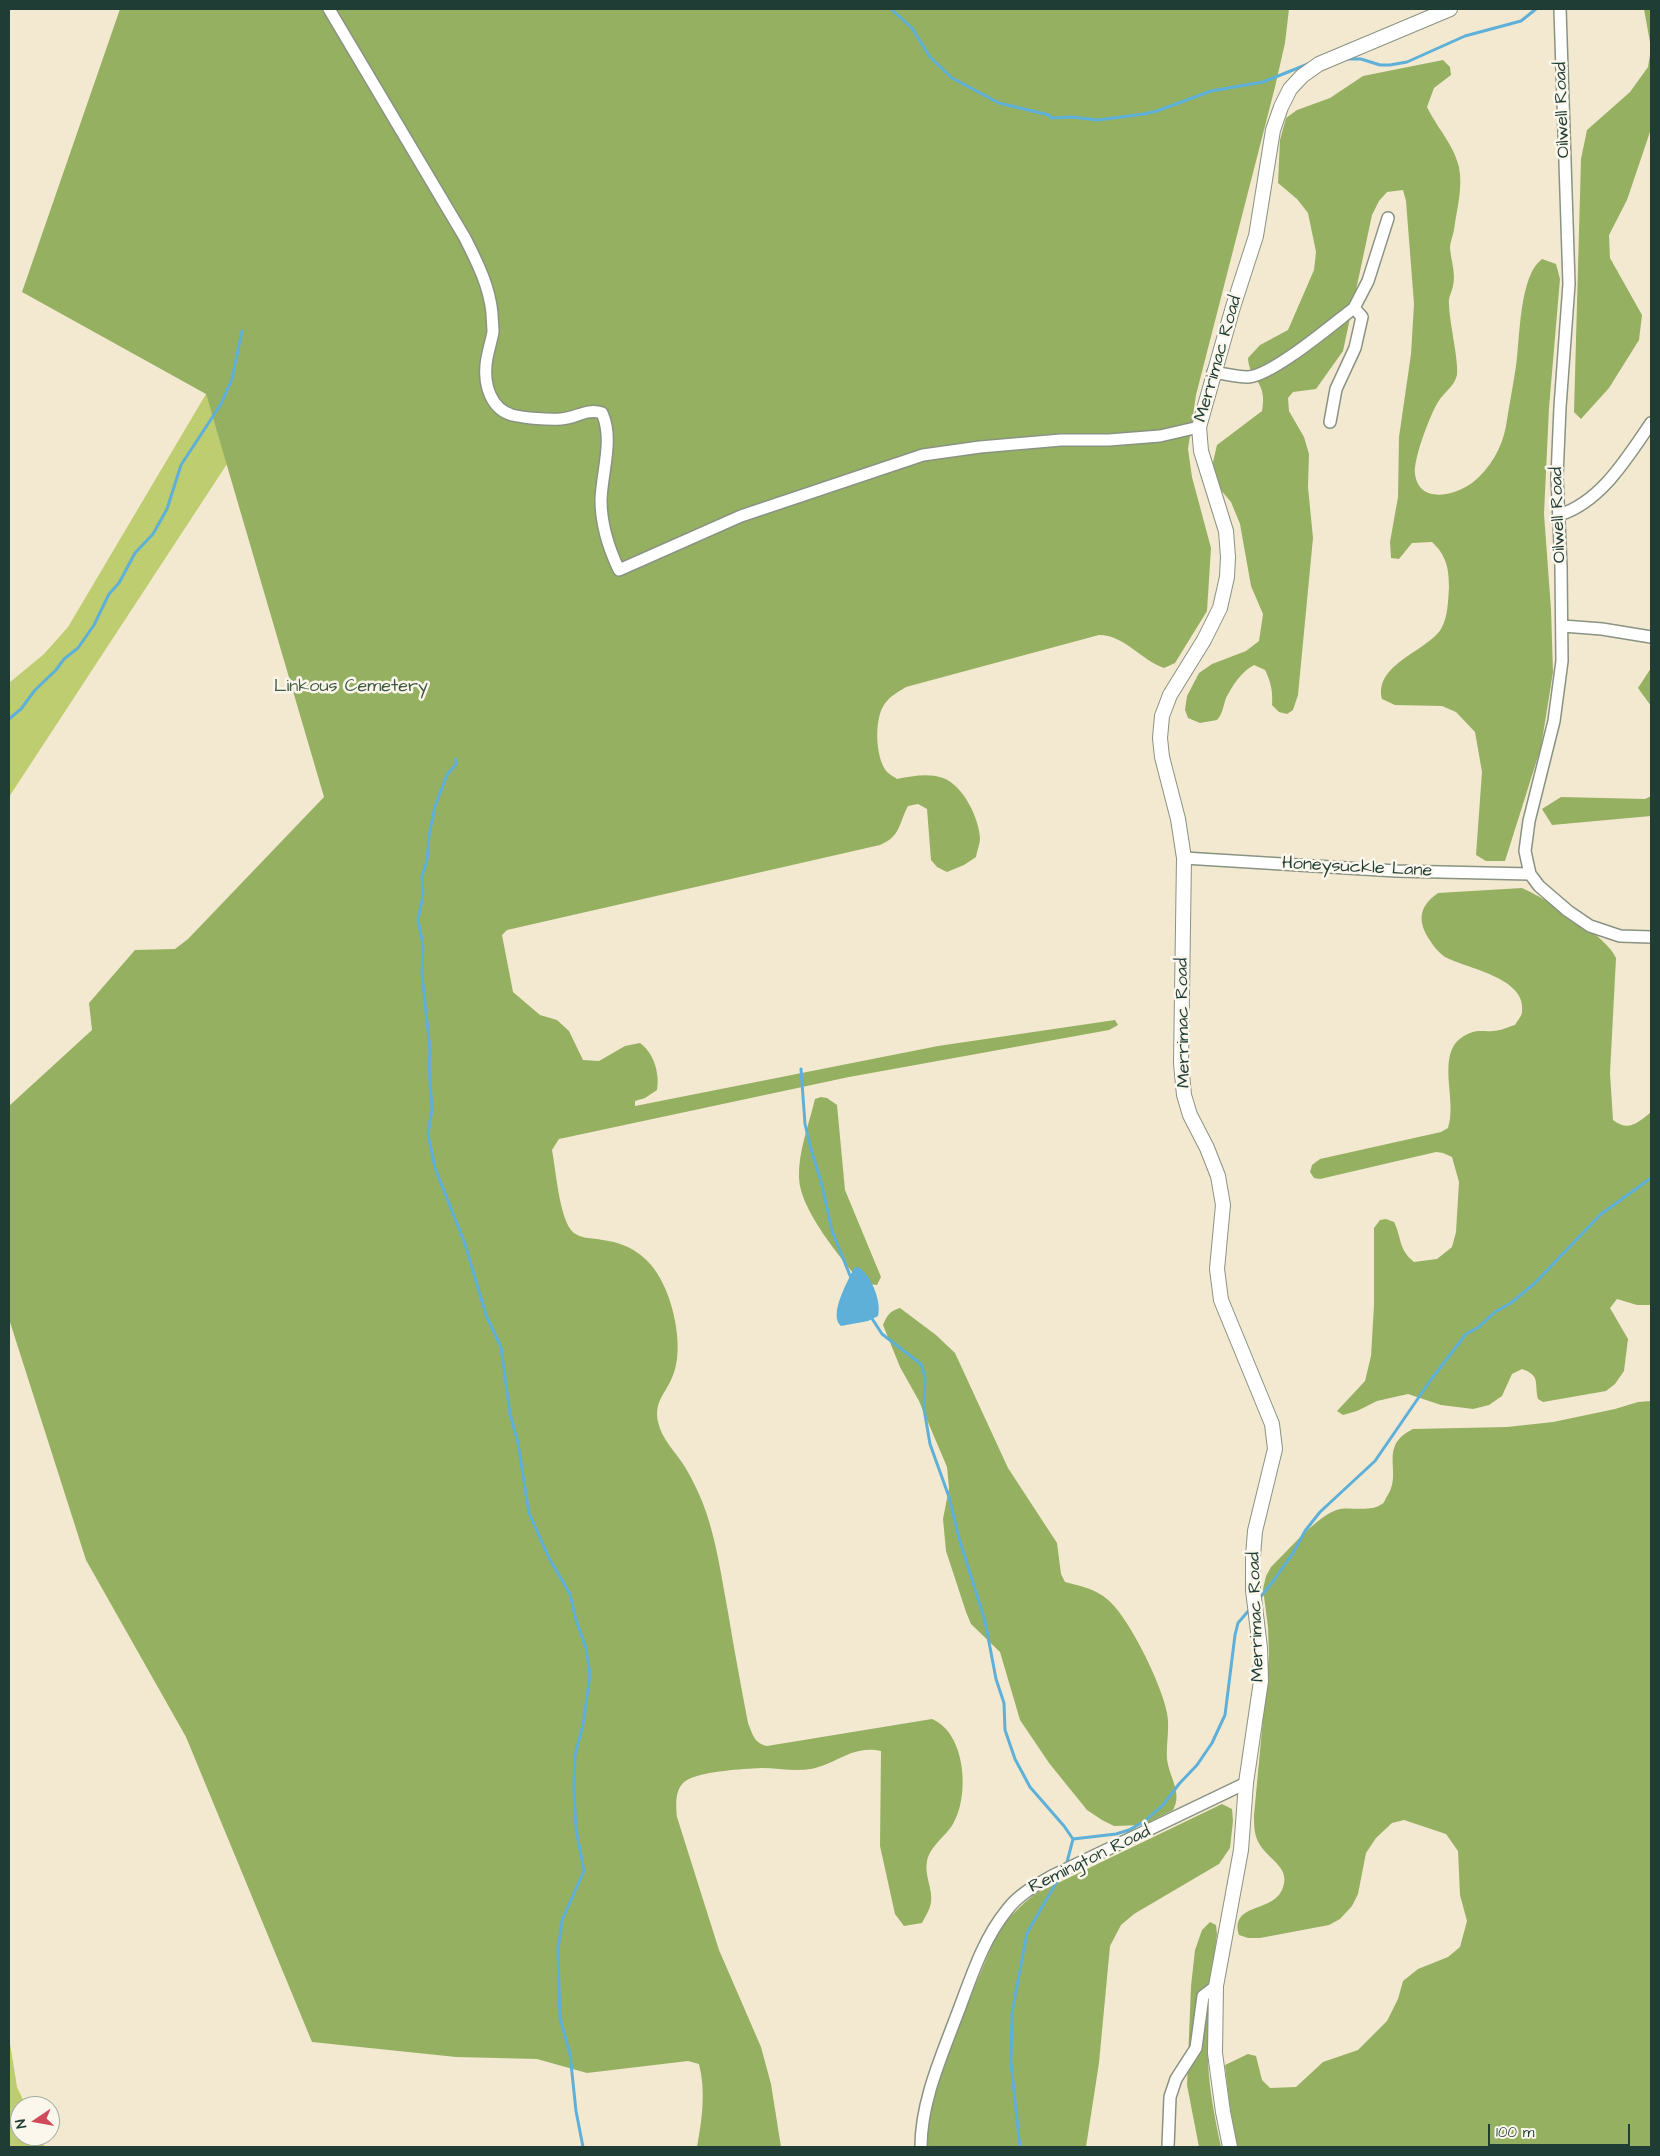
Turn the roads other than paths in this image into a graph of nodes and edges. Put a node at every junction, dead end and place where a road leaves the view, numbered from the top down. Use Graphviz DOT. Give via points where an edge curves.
graph roads {
  1 [pos="329,9"];
  2 [pos="1450,9"];
  3 [pos="1560,9"];
  4 [pos="1388,218"];
  5 [pos="1354,308"];
  6 [pos="1213,372"];
  7 [pos="1330,422"];
  8 [pos="1651,423"];
  9 [pos="1199,426"];
  10 [pos="1559,515"];
  11 [pos="1563,626"];
  12 [pos="1651,637"];
  13 [pos="1184,858"];
  14 [pos="1530,874"];
  15 [pos="1651,937"];
  16 [pos="1246,1784"];
  17 [pos="1216,1986"];
  18 [pos="921,2147"];
  19 [pos="1168,2147"];
  20 [pos="1230,2147"];
  1 -- 9 [label="street" via="479,266 492,312 493,331 486,382 495,404 514,415 562,419 586,411 602,413 608,429 601,500 603,531 619,570 741,516 923,455 1061,440 1160,436"];
  2 -- 6 [label="street, Merrimac Road" via="1319,64 1290,89 1273,130 1256,236"];
  3 -- 10 [label="street, Oilwell Road" via="1569,284 1560,407"];
  4 -- 5 [label="street" via="1368,281"];
  5 -- 6 [label="street" via="1308,344 1263,372 1248,377"];
  5 -- 7 [label="street" via="1362,317 1354,348 1336,388"];
  6 -- 9 [label="street, Merrimac Road"];
  8 -- 10 [label="street" via="1621,466 1598,491 1573,510"];
  9 -- 13 [label="street, Merrimac Road" via="1201,451 1226,531 1228,557 1220,608 1170,695 1162,716 1162,757"];
  10 -- 11 [label="street, Oilwell Road"];
  11 -- 12 [label="street"];
  11 -- 14 [label="street, Oilwell Road" via="1554,721 1525,851"];
  13 -- 14 [label="street, Honeysuckle Lane" via="1396,871"];
  13 -- 16 [label="street, Merrimac Road" via="1181,1062 1184,1095 1218,1176 1223,1205 1217,1269 1221,1300 1272,1424 1275,1450 1255,1531 1253,1590 1261,1681"];
  14 -- 15 [label="street" via="1539,886 1590,926 1620,936"];
  16 -- 17 [label="street, Merrimac Road" via="1241,1850"];
  16 -- 18 [label="street, Remington Road" via="1052,1876 1025,1891 1007,1909 982,1949 931,2084"];
  17 -- 19 [label="street" via="1203,1996 1196,2048 1176,2079 1170,2097"];
  17 -- 20 [label="street, Merrimac Road" via="1215,2053"];
}
